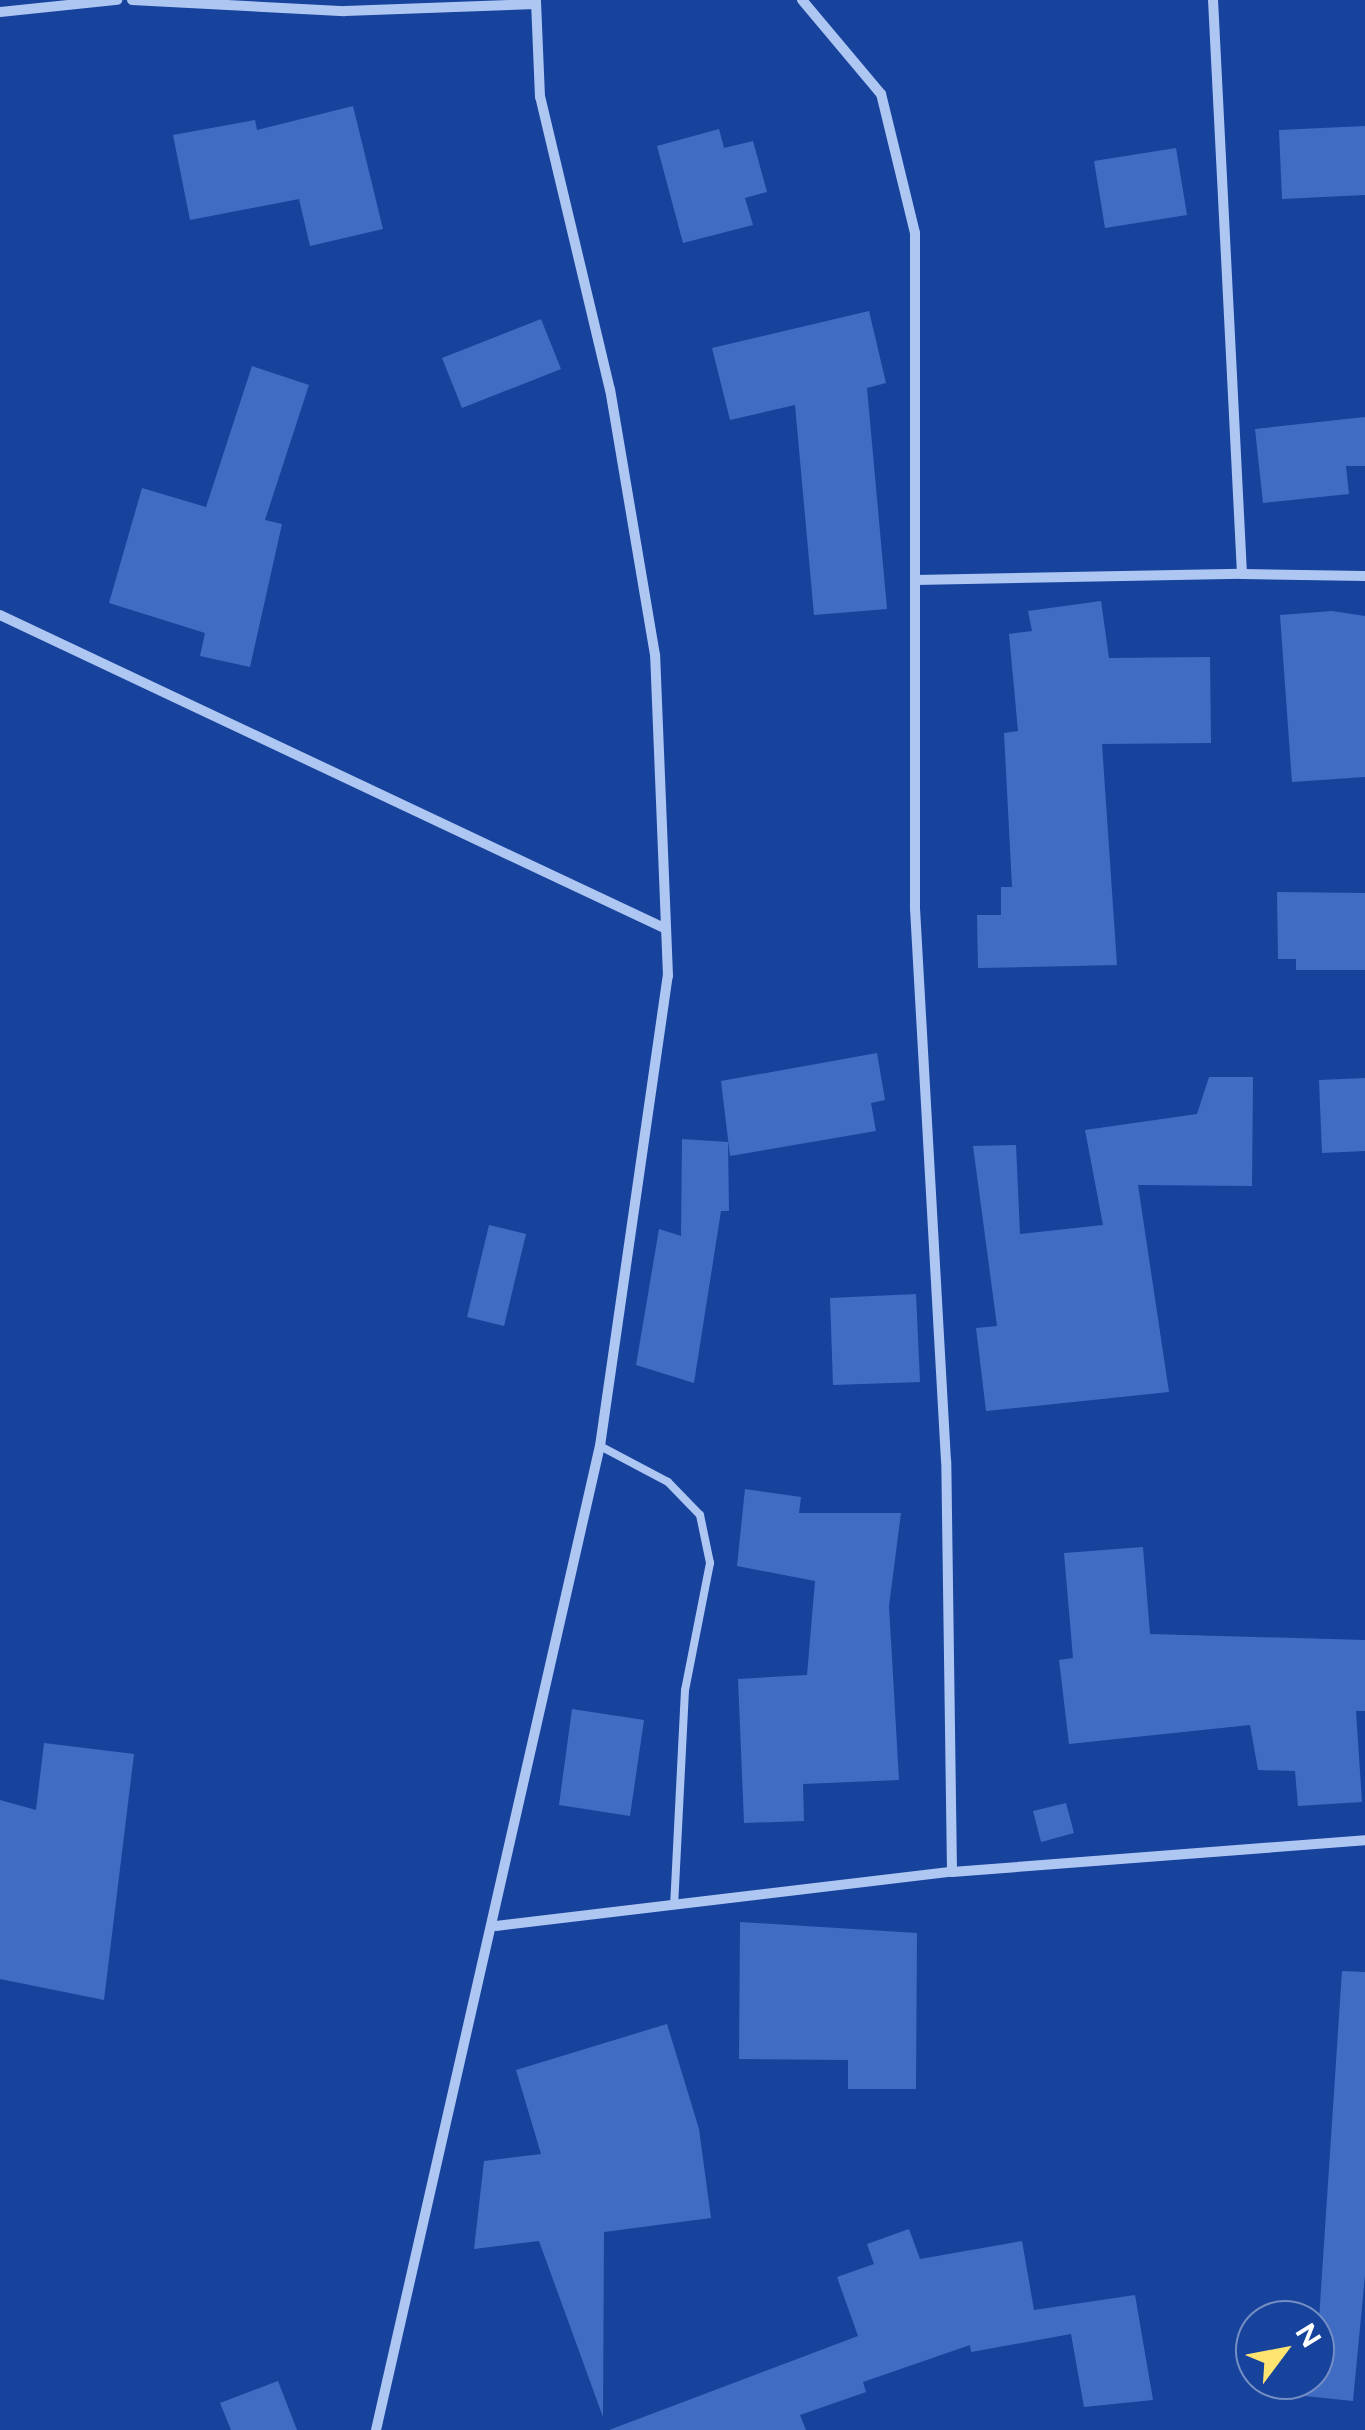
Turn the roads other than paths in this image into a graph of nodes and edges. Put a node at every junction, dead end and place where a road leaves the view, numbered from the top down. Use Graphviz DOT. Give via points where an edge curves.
graph roads {
  1 [pos="116,0"];
  2 [pos="132,0"];
  3 [pos="802,0"];
  4 [pos="1213,0"];
  5 [pos="536,2"];
  6 [pos="0,12"];
  7 [pos="1242,574"];
  8 [pos="1365,576"];
  9 [pos="914,580"];
  10 [pos="0,615"];
  11 [pos="666,929"];
  12 [pos="600,1446"];
  13 [pos="1365,1840"];
  14 [pos="952,1872"];
  15 [pos="674,1904"];
  16 [pos="496,1926"];
  17 [pos="376,2430"];
  1 -- 6 [label="street"];
  2 -- 5 [label="street" via="345,11"];
  3 -- 9 [label="street" via="882,94 915,234"];
  4 -- 7 [label="street"];
  5 -- 11 [label="street" via="540,97 610,390 655,654"];
  7 -- 8 [label="street"];
  7 -- 9 [label="street"];
  9 -- 14 [label="street" via="915,908 946,1461"];
  10 -- 11 [label="street"];
  11 -- 12 [label="street" via="668,976"];
  12 -- 15 [label="lane" via="668,1482 700,1515 710,1564 685,1690"];
  12 -- 16 [label="street"];
  13 -- 14 [label="street"];
  14 -- 15 [label="street"];
  15 -- 16 [label="street"];
  16 -- 17 [label="street"];
}
